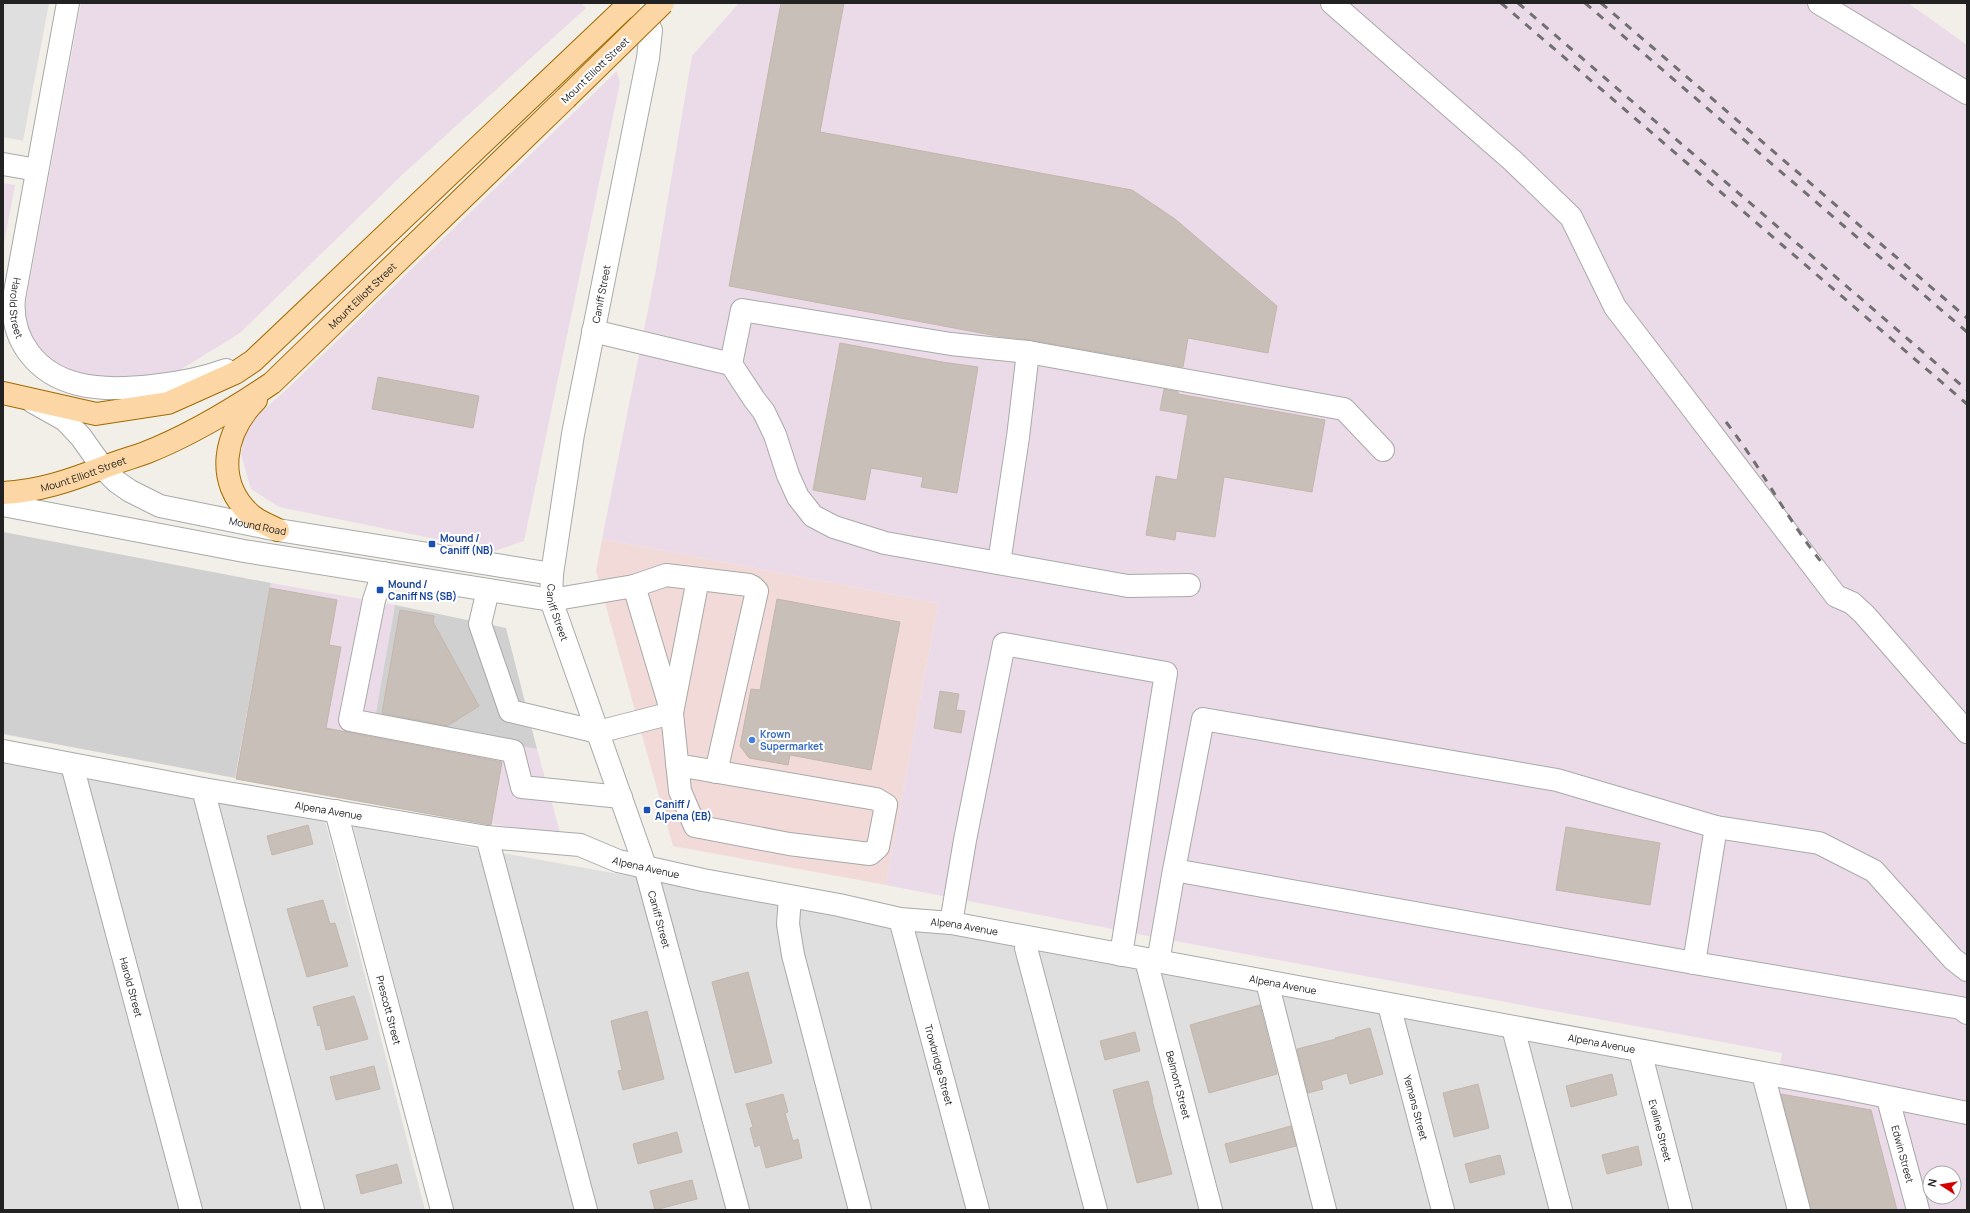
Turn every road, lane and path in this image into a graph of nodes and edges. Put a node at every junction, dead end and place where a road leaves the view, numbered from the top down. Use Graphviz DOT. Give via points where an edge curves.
graph roads {
  1 [pos="68,3"];
  2 [pos="630,3"];
  3 [pos="635,3"];
  4 [pos="663,3"];
  5 [pos="1332,3"];
  6 [pos="1819,3"];
  7 [pos="1967,93"];
  8 [pos="3,164"];
  9 [pos="37,170"];
  10 [pos="593,331"];
  11 [pos="1028,352"];
  12 [pos="253,361"];
  13 [pos="731,364"];
  14 [pos="272,383"];
  15 [pos="3,393"];
  16 [pos="30,400"];
  17 [pos="1383,450"];
  18 [pos="103,468"];
  19 [pos="3,493"];
  20 [pos="3,505"];
  21 [pos="278,530"];
  22 [pos="999,563"];
  23 [pos="383,573"];
  24 [pos="552,574"];
  25 [pos="698,579"];
  26 [pos="1189,585"];
  27 [pos="634,586"];
  28 [pos="488,590"];
  29 [pos="551,600"];
  30 [pos="672,712"];
  31 [pos="598,732"];
  32 [pos="1967,732"];
  33 [pos="3,752"];
  34 [pos="72,765"];
  35 [pos="677,765"];
  36 [pos="716,772"];
  37 [pos="203,789"];
  38 [pos="621,797"];
  39 [pos="336,811"];
  40 [pos="1716,827"];
  41 [pos="487,837"];
  42 [pos="646,866"];
  43 [pos="1174,870"];
  44 [pos="790,897"];
  45 [pos="900,919"];
  46 [pos="951,923"];
  47 [pos="1027,938"];
  48 [pos="1121,955"];
  49 [pos="1152,961"];
  50 [pos="1694,962"];
  51 [pos="1967,970"];
  52 [pos="1267,982"];
  53 [pos="1389,1005"];
  54 [pos="1967,1013"];
  55 [pos="1513,1028"];
  56 [pos="1640,1051"];
  57 [pos="1763,1074"];
  58 [pos="1888,1099"];
  59 [pos="1967,1113"];
  60 [pos="191,1210"];
  61 [pos="313,1210"];
  62 [pos="442,1210"];
  63 [pos="586,1210"];
  64 [pos="738,1210"];
  65 [pos="860,1210"];
  66 [pos="978,1210"];
  67 [pos="1096,1210"];
  68 [pos="1211,1210"];
  69 [pos="1325,1210"];
  70 [pos="1443,1210"];
  71 [pos="1561,1210"];
  72 [pos="1681,1210"];
  73 [pos="1799,1210"];
  74 [pos="1918,1210"];
  1 -- 9 [label="street, Harold Street"];
  2 -- 12 [label="main road"];
  3 -- 10 [label="street, Caniff Street" via="651,30 648,58"];
  4 -- 14 [label="main road, Mount Elliott Street, bridge"];
  5 -- 32 [label="street" via="1513,161 1571,217 1615,307 1836,596 1852,603 1864,614"];
  6 -- 7 [label="street"];
  8 -- 9 [label="street"];
  9 -- 12 [label="street, Harold Street" via="13,307 20,339 39,365 56,376 78,384 124,387 185,381 220,373"];
  10 -- 13 [label="street"];
  10 -- 24 [label="street, Caniff Street" via="573,434"];
  11 -- 13 [label="street" via="951,344 742,310"];
  11 -- 17 [label="street" via="1344,409"];
  11 -- 22 [label="street"];
  12 -- 16 [label="main road" via="236,373 168,403 96,414"];
  13 -- 22 [label="street" via="764,412 798,497 813,516 834,527 885,543"];
  14 -- 18 [label="main road, Mount Elliott Street" via="237,407 194,431 146,453"];
  14 -- 21 [label="main road" via="252,403 232,434 228,446 227,465 232,487 243,506 261,522"];
  15 -- 16 [label="main road, Mound Road"];
  16 -- 18 [label="street, Mound Road" via="65,420"];
  18 -- 19 [label="main road, Mount Elliott Street" via="75,480 20,492"];
  18 -- 21 [label="street, Mound Road" via="130,491 160,506"];
  20 -- 23 [label="street" via="244,551"];
  21 -- 24 [label="street, Mound Road"];
  22 -- 26 [label="street" via="1128,586"];
  23 -- 28 [label="street"];
  23 -- 38 [label="street" via="374,600 350,720 513,751 522,787"];
  24 -- 29 [label="street, Caniff Street"];
  25 -- 27 [label="street" via="666,575"];
  25 -- 30 [label="street"];
  25 -- 36 [label="street" via="749,585 754,587 756,592"];
  27 -- 29 [label="street"];
  27 -- 30 [label="street"];
  28 -- 29 [label="street"];
  28 -- 31 [label="street" via="480,624 510,711"];
  29 -- 31 [label="street, Caniff Street"];
  30 -- 31 [label="street"];
  30 -- 35 [label="street"];
  31 -- 38 [label="street, Caniff Street"];
  33 -- 34 [label="street, Alpena Avenue"];
  34 -- 37 [label="street, Alpena Avenue"];
  34 -- 60 [label="street, Harold Street"];
  35 -- 36 [label="street"];
  35 -- 36 [label="street" via="680,791 695,826 789,844 870,854 878,847 886,805 876,799"];
  37 -- 39 [label="street, Alpena Avenue"];
  37 -- 61 [label="street"];
  38 -- 42 [label="street, Caniff Street"];
  39 -- 41 [label="street, Alpena Avenue"];
  39 -- 62 [label="street, Prescott Street"];
  40 -- 43 [label="street" via="1557,780 1203,719"];
  40 -- 50 [label="street"];
  40 -- 51 [label="street" via="1819,843 1874,871 1953,959"];
  41 -- 42 [label="street, Alpena Avenue" via="580,845 618,862"];
  41 -- 63 [label="street"];
  42 -- 44 [label="street, Alpena Avenue"];
  42 -- 64 [label="street, Caniff Street"];
  43 -- 49 [label="street"];
  43 -- 50 [label="street"];
  44 -- 45 [label="street, Alpena Avenue"];
  44 -- 65 [label="street" via="788,924 793,955"];
  45 -- 46 [label="street, Alpena Avenue"];
  45 -- 66 [label="street, Trowbridge Street"];
  46 -- 47 [label="street, Alpena Avenue"];
  46 -- 48 [label="street" via="1004,644 1123,664 1166,673"];
  47 -- 48 [label="street, Alpena Avenue"];
  47 -- 67 [label="street" via="1026,948"];
  48 -- 49 [label="street, Alpena Avenue"];
  49 -- 52 [label="street, Alpena Avenue"];
  49 -- 68 [label="street, Belmont Street"];
  50 -- 54 [label="street" via="1961,1008"];
  52 -- 53 [label="street, Alpena Avenue"];
  52 -- 69 [label="street"];
  53 -- 55 [label="street, Alpena Avenue"];
  53 -- 70 [label="street, Yemans Street"];
  55 -- 56 [label="street, Alpena Avenue"];
  55 -- 71 [label="street"];
  56 -- 57 [label="street, Alpena Avenue"];
  56 -- 72 [label="street, Evaline Street"];
  57 -- 58 [label="street, Alpena Avenue"];
  57 -- 73 [label="street"];
  58 -- 59 [label="street, Alpena Avenue"];
  58 -- 74 [label="street, Edwin Street"];
}
